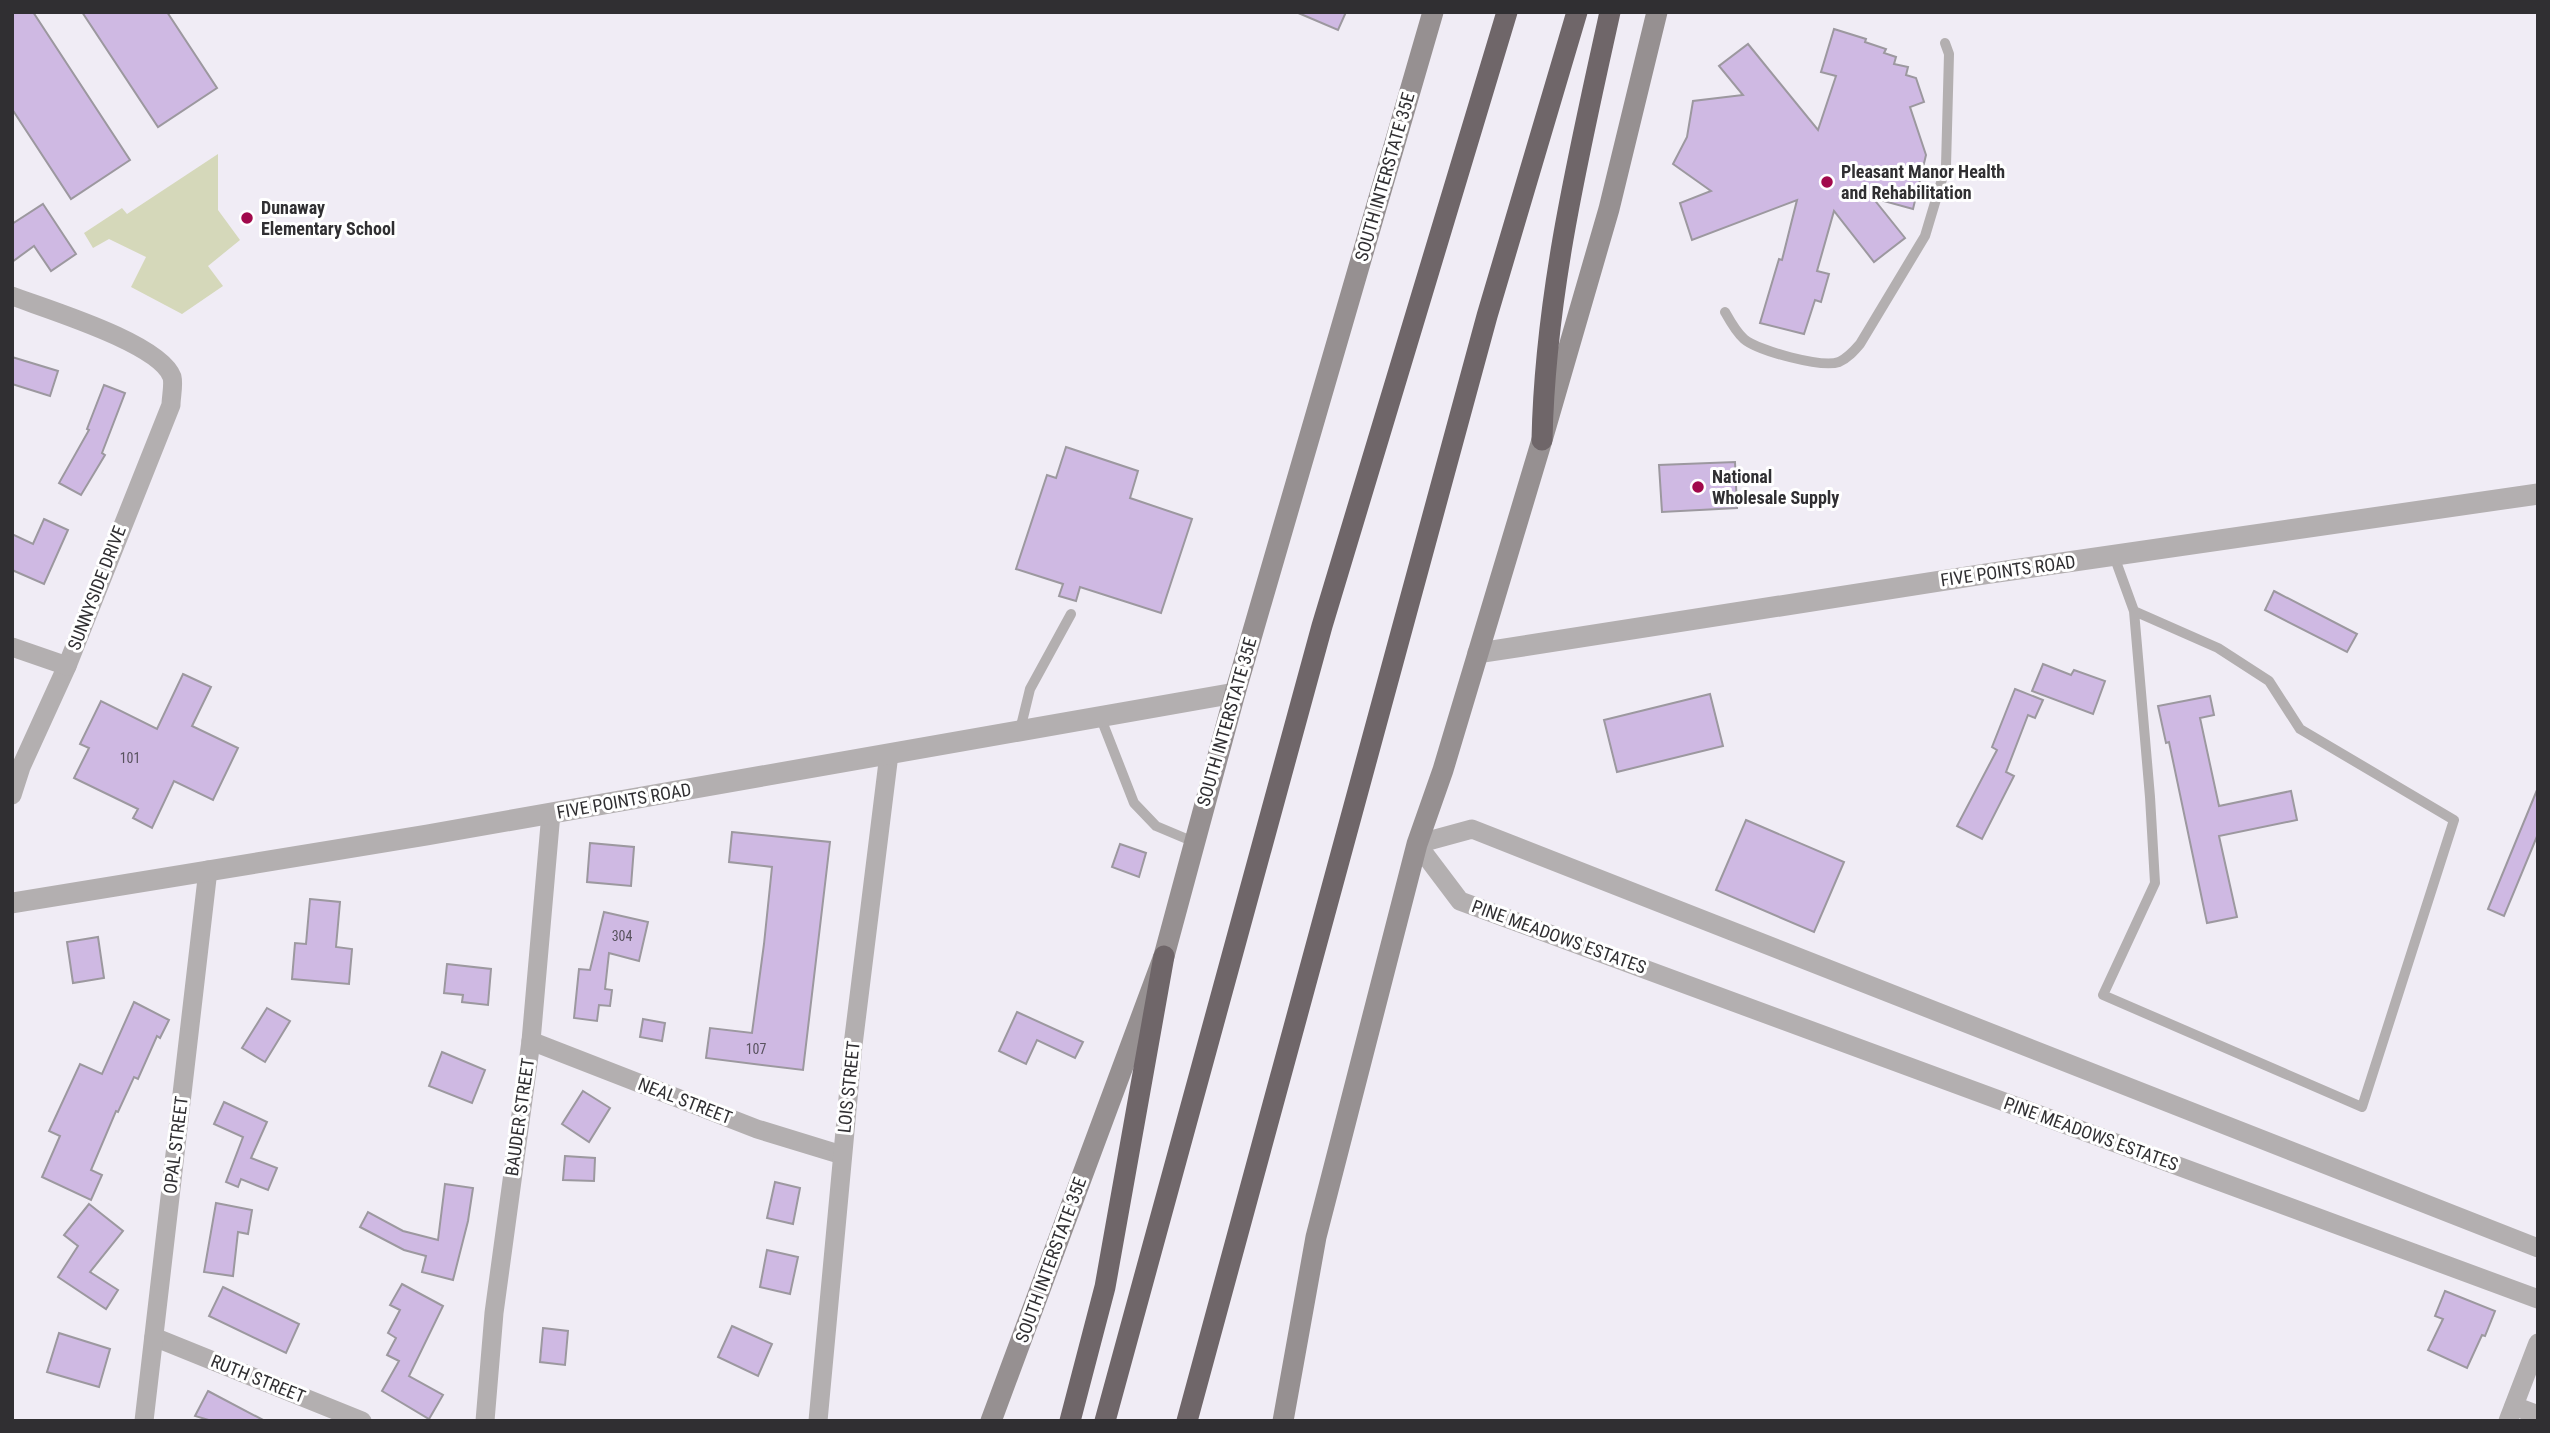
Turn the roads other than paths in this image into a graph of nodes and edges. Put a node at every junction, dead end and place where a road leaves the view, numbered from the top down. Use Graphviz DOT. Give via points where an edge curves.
graph roads {
  1 [pos="1433,12"];
  2 [pos="1507,12"];
  3 [pos="1577,12"];
  4 [pos="1610,12"];
  5 [pos="1657,12"];
  6 [pos="1945,43"];
  7 [pos="12,296"];
  8 [pos="1725,312"];
  9 [pos="1542,440"];
  10 [pos="2538,494"];
  11 [pos="2113,556"];
  12 [pos="2134,611"];
  13 [pos="1071,614"];
  14 [pos="12,648"];
  15 [pos="1478,653"];
  16 [pos="67,666"];
  17 [pos="1235,693"];
  18 [pos="1100,716"];
  19 [pos="1020,730"];
  20 [pos="889,754"];
  21 [pos="12,795"];
  22 [pos="551,813"];
  23 [pos="1194,842"];
  24 [pos="1417,844"];
  25 [pos="208,870"];
  26 [pos="12,902"];
  27 [pos="1164,956"];
  28 [pos="531,1041"];
  29 [pos="842,1155"];
  30 [pos="2538,1248"];
  31 [pos="2538,1299"];
  32 [pos="154,1338"];
  33 [pos="2538,1343"];
  34 [pos="319,1412"];
  35 [pos="2511,1413"];
  36 [pos="2538,1415"];
  37 [pos="144,1421"];
  38 [pos="362,1421"];
  39 [pos="485,1421"];
  40 [pos="818,1421"];
  41 [pos="991,1421"];
  42 [pos="1070,1421"];
  43 [pos="1105,1421"];
  44 [pos="1187,1421"];
  45 [pos="1283,1421"];
  1 -- 17 [label="main road, SOUTH INTERSTATE 35E"];
  2 -- 43 [label="highway" via="1322,626"];
  3 -- 44 [label="highway" via="1488,316"];
  4 -- 9 [label="highway" via="1573,181 1544,380"];
  5 -- 9 [label="main road" via="1609,209"];
  6 -- 8 [label="lane" via="1949,54 1946,166 1925,236 1852,354 1827,364 1754,345 1743,339"];
  7 -- 16 [label="street, SUNNYSIDE DRIVE" via="122,338 147,351 172,378 171,405"];
  9 -- 15 [label="main road"];
  10 -- 11 [label="street, FIVE POINTS ROAD"];
  11 -- 12 [label="lane"];
  11 -- 15 [label="street, FIVE POINTS ROAD"];
  12 -- 12 [label="lane" via="2218,648 2269,681 2300,729 2454,820 2362,1107 2102,995 2155,884"];
  13 -- 19 [label="lane" via="1030,689"];
  14 -- 16 [label="street"];
  15 -- 24 [label="main road"];
  16 -- 21 [label="street, SUNNYSIDE DRIVE"];
  17 -- 18 [label="street, FIVE POINTS ROAD"];
  17 -- 23 [label="main road, SOUTH INTERSTATE 35E"];
  18 -- 19 [label="street, FIVE POINTS ROAD"];
  18 -- 23 [label="lane" via="1134,803 1156,826"];
  19 -- 20 [label="street, FIVE POINTS ROAD"];
  20 -- 22 [label="street, FIVE POINTS ROAD"];
  20 -- 29 [label="street, LOIS STREET"];
  22 -- 25 [label="street, FIVE POINTS ROAD"];
  22 -- 28 [label="street, BAUDER STREET"];
  23 -- 27 [label="main road, SOUTH INTERSTATE 35E"];
  24 -- 30 [label="street" via="1472,829"];
  24 -- 31 [label="street, PINE MEADOWS ESTATES" via="1460,901"];
  24 -- 45 [label="main road" via="1316,1237"];
  25 -- 26 [label="street, FIVE POINTS ROAD"];
  25 -- 32 [label="street, OPAL STREET"];
  27 -- 41 [label="main road, SOUTH INTERSTATE 35E"];
  27 -- 42 [label="highway" via="1105,1287"];
  28 -- 29 [label="street, NEAL STREET" via="757,1129"];
  28 -- 39 [label="street, BAUDER STREET" via="494,1313"];
  29 -- 40 [label="street, LOIS STREET"];
  32 -- 34 [label="street, RUTH STREET"];
  32 -- 37 [label="street, OPAL STREET"];
  33 -- 35 [label="street"];
  34 -- 38 [label="street, RUTH STREET"];
  35 -- 36 [label="street"];
}
